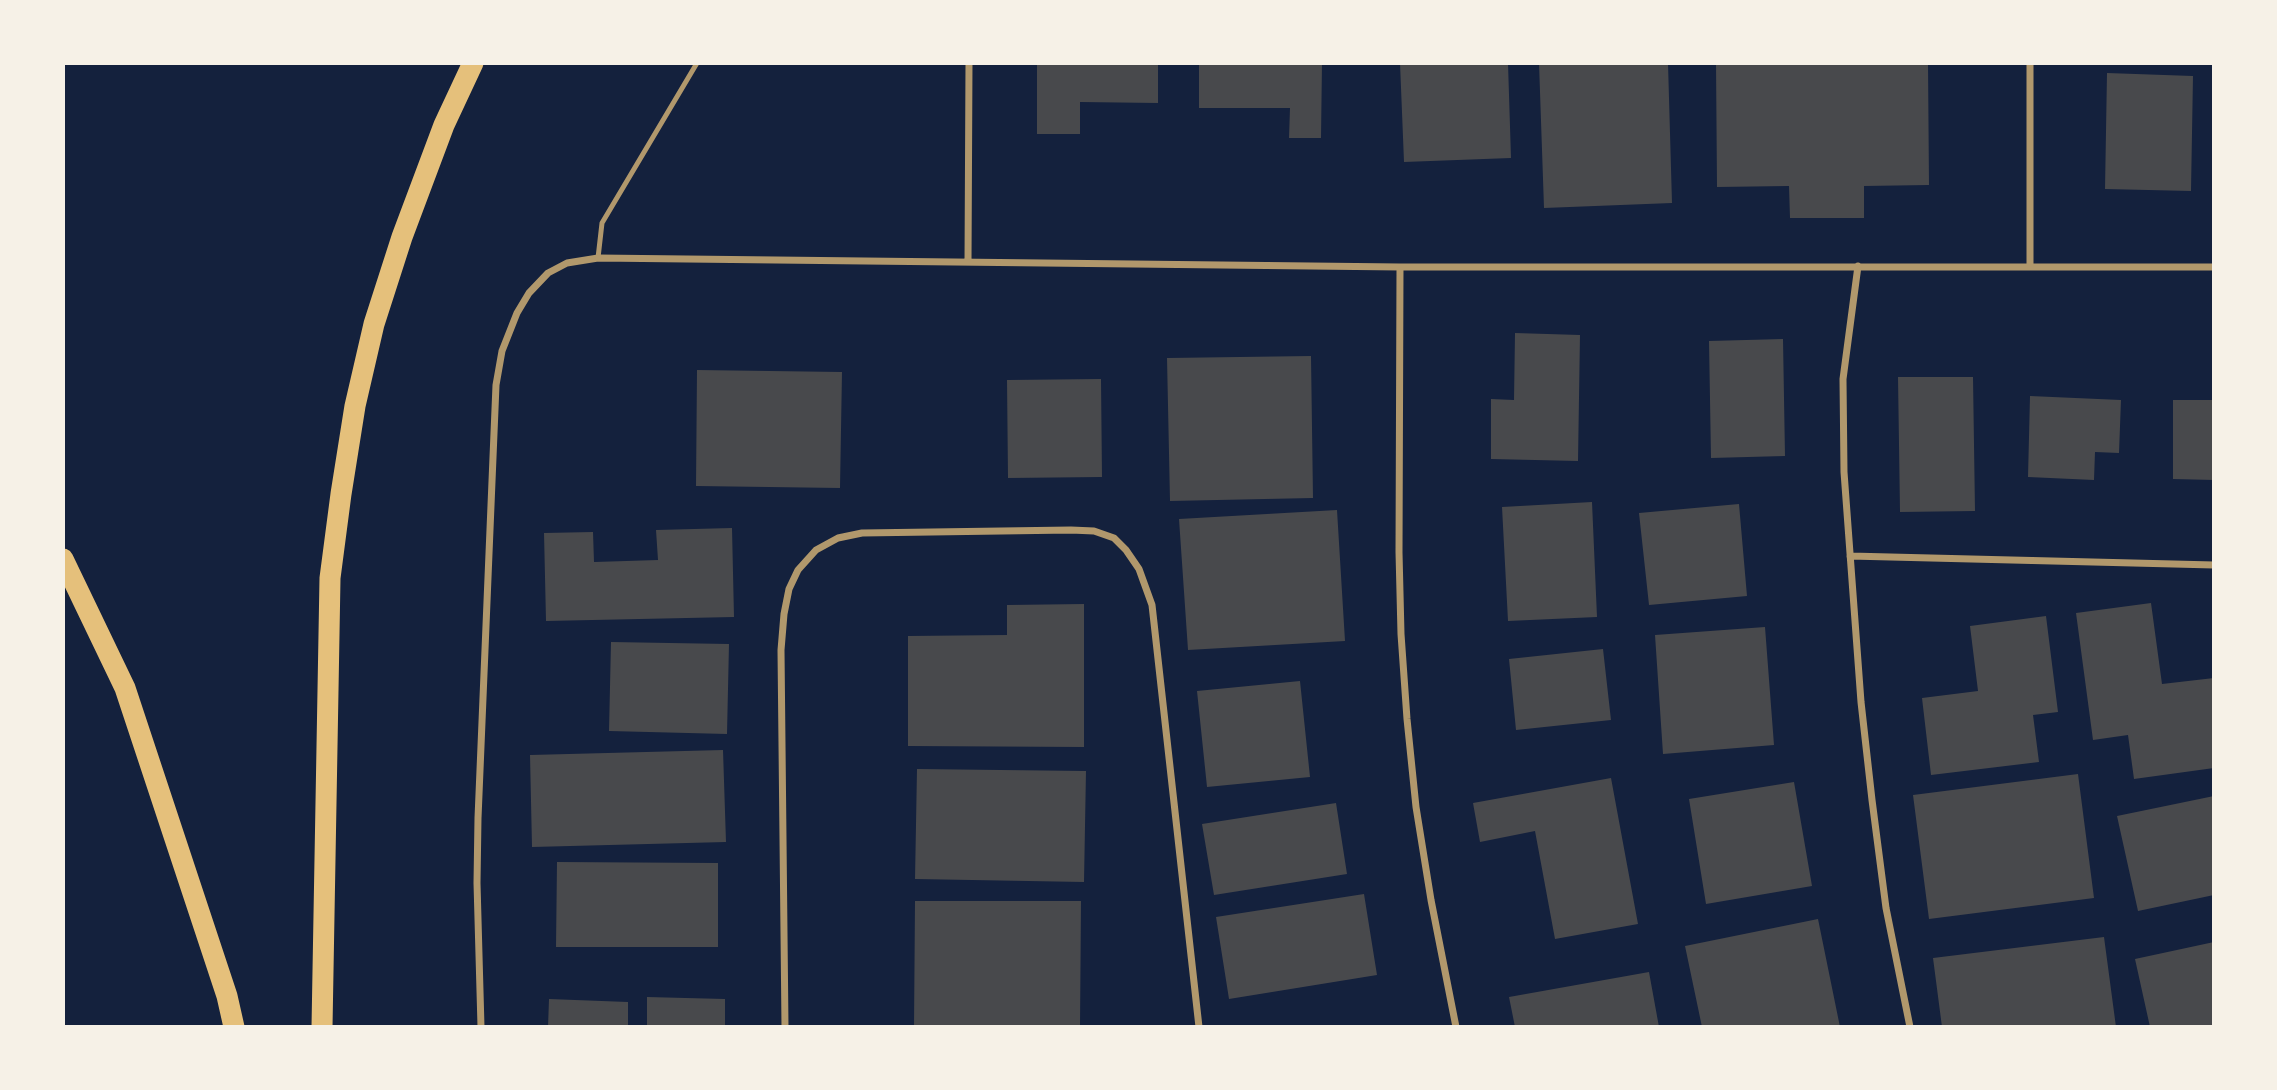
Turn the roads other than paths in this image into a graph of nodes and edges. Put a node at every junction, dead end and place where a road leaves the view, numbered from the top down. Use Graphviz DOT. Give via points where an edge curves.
graph roads {
  1 [pos="474,63"];
  2 [pos="697,63"];
  3 [pos="969,63"];
  4 [pos="2030,63"];
  5 [pos="598,258"];
  6 [pos="968,262"];
  7 [pos="2030,266"];
  8 [pos="1400,267"];
  9 [pos="1858,267"];
  10 [pos="2214,267"];
  11 [pos="1850,556"];
  12 [pos="63,559"];
  13 [pos="2214,565"];
  14 [pos="234,1027"];
  15 [pos="322,1027"];
  16 [pos="481,1027"];
  17 [pos="785,1027"];
  18 [pos="1199,1027"];
  19 [pos="1456,1027"];
  20 [pos="1910,1027"];
  1 -- 15 [label="highway" via="444,125 374,324 343,481 330,578"];
  2 -- 5 [label="lane" via="602,223"];
  3 -- 6 [label="street"];
  4 -- 7 [label="street"];
  5 -- 6 [label="street"];
  5 -- 16 [label="street" via="567,263 548,272 529,293 502,351 496,385 478,818"];
  6 -- 8 [label="street"];
  7 -- 9 [label="street"];
  7 -- 10 [label="street"];
  8 -- 9 [label="street"];
  8 -- 19 [label="street" via="1399,566 1407,719 1418,820"];
  9 -- 11 [label="street" via="1843,379"];
  11 -- 13 [label="street"];
  11 -- 20 [label="street" via="1882,881"];
  12 -- 14 [label="highway" via="125,688"];
  17 -- 18 [label="street" via="781,650 789,589 798,570 816,550 838,538 862,533 1071,530 1114,538 1139,569 1152,605"];
}
